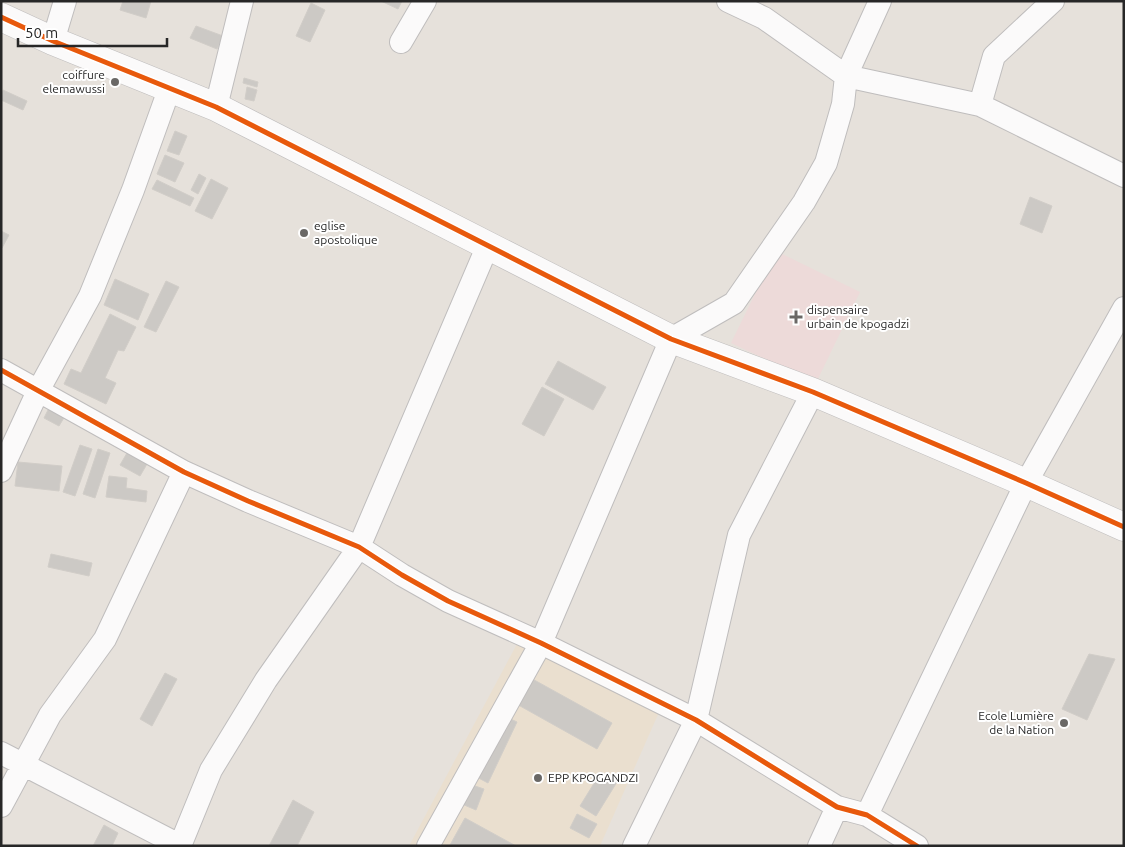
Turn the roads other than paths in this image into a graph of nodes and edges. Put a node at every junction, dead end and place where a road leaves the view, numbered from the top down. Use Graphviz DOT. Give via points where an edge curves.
graph roads {
  1 [pos="66,1"];
  2 [pos="242,1"];
  3 [pos="426,1"];
  4 [pos="728,1"];
  5 [pos="880,1"];
  6 [pos="1053,1"];
  7 [pos="1,17"];
  8 [pos="53,41"];
  9 [pos="402,42"];
  10 [pos="846,76"];
  11 [pos="170,87"];
  12 [pos="980,105"];
  13 [pos="216,107"];
  14 [pos="1124,176"];
  15 [pos="488,245"];
  16 [pos="1124,308"];
  17 [pos="672,339"];
  18 [pos="1,370"];
  19 [pos="38,391"];
  20 [pos="813,392"];
  21 [pos="1,471"];
  22 [pos="184,472"];
  23 [pos="1026,483"];
  24 [pos="1124,527"];
  25 [pos="359,547"];
  26 [pos="541,643"];
  27 [pos="696,720"];
  28 [pos="1,753"];
  29 [pos="22,764"];
  30 [pos="1,806"];
  31 [pos="837,807"];
  32 [pos="867,815"];
  33 [pos="181,846"];
  34 [pos="428,846"];
  35 [pos="634,846"];
  36 [pos="819,846"];
  37 [pos="917,846"];
  1 -- 8 [label="street"];
  2 -- 13 [label="street"];
  3 -- 9 [label="street"];
  4 -- 10 [label="street" via="764,18"];
  5 -- 10 [label="street"];
  6 -- 12 [label="street" via="994,56"];
  7 -- 8 [label="street"];
  8 -- 11 [label="street"];
  10 -- 12 [label="street"];
  10 -- 17 [label="street" via="843,104 826,163 804,202 734,303"];
  11 -- 13 [label="street"];
  11 -- 19 [label="street" via="90,296"];
  12 -- 14 [label="street"];
  13 -- 15 [label="street"];
  15 -- 17 [label="street"];
  15 -- 25 [label="street"];
  16 -- 23 [label="street"];
  17 -- 20 [label="street"];
  17 -- 26 [label="street"];
  18 -- 19 [label="street"];
  19 -- 21 [label="street"];
  19 -- 22 [label="street"];
  20 -- 23 [label="street"];
  20 -- 27 [label="street" via="739,535"];
  22 -- 25 [label="street"];
  22 -- 29 [label="street" via="105,639 50,715"];
  23 -- 24 [label="street"];
  23 -- 32 [label="street"];
  25 -- 26 [label="street" via="448,601"];
  25 -- 33 [label="street" via="266,680 211,770"];
  26 -- 27 [label="street"];
  26 -- 34 [label="street"];
  27 -- 31 [label="street"];
  27 -- 35 [label="street"];
  28 -- 29 [label="street"];
  29 -- 30 [label="street"];
  29 -- 33 [label="street"];
  31 -- 32 [label="street"];
  31 -- 36 [label="street"];
  32 -- 37 [label="street"];
}
